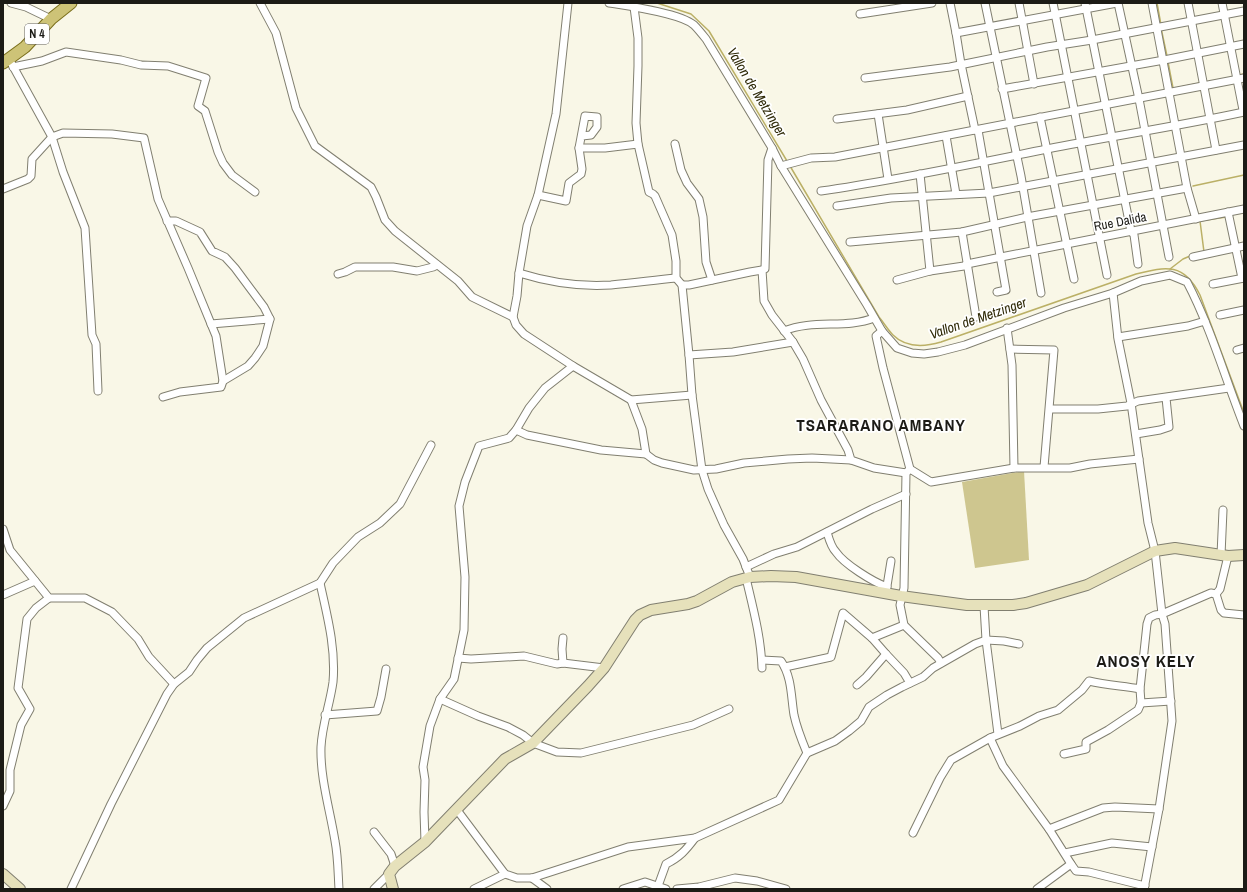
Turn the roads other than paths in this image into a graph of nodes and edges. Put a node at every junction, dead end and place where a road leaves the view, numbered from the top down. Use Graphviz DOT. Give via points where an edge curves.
graph roads {
  1 [pos="11,3"];
  2 [pos="71,3"];
  3 [pos="260,3"];
  4 [pos="568,3"];
  5 [pos="609,3"];
  6 [pos="932,3"];
  7 [pos="950,3"];
  8 [pos="985,3"];
  9 [pos="1019,3"];
  10 [pos="1053,3"];
  11 [pos="1117,3"];
  12 [pos="1152,3"];
  13 [pos="1188,3"];
  14 [pos="1222,3"];
  15 [pos="1086,6"];
  16 [pos="634,7"];
  17 [pos="1244,11"];
  18 [pos="860,14"];
  19 [pos="1055,14"];
  20 [pos="1224,15"];
  21 [pos="51,19"];
  22 [pos="1022,21"];
  23 [pos="1192,21"];
  24 [pos="989,27"];
  25 [pos="1157,28"];
  26 [pos="956,33"];
  27 [pos="1124,34"];
  28 [pos="1092,40"];
  29 [pos="1244,44"];
  30 [pos="1061,46"];
  31 [pos="1231,47"];
  32 [pos="1028,51"];
  33 [pos="1197,53"];
  34 [pos="996,58"];
  35 [pos="1164,60"];
  36 [pos="8,63"];
  37 [pos="961,64"];
  38 [pos="1131,65"];
  39 [pos="1099,72"];
  40 [pos="1068,77"];
  41 [pos="865,78"];
  42 [pos="1241,79"];
  43 [pos="1034,84"];
  44 [pos="1204,86"];
  45 [pos="1002,89"];
  46 [pos="1170,92"];
  47 [pos="968,96"];
  48 [pos="1138,99"];
  49 [pos="1105,106"];
  50 [pos="1074,111"];
  51 [pos="1244,113"];
  52 [pos="878,114"];
  53 [pos="1040,118"];
  54 [pos="837,119"];
  55 [pos="1210,119"];
  56 [pos="1009,123"];
  57 [pos="1175,125"];
  58 [pos="976,130"];
  59 [pos="1144,131"];
  60 [pos="582,136"];
  61 [pos="946,136"];
  62 [pos="52,137"];
  63 [pos="1113,137"];
  64 [pos="1081,143"];
  65 [pos="638,144"];
  66 [pos="675,144"];
  67 [pos="1244,145"];
  68 [pos="579,148"];
  69 [pos="772,148"];
  70 [pos="884,148"];
  71 [pos="1047,149"];
  72 [pos="1216,150"];
  73 [pos="1016,156"];
  74 [pos="1182,157"];
  75 [pos="984,162"];
  76 [pos="1150,163"];
  77 [pos="781,166"];
  78 [pos="951,167"];
  79 [pos="1119,169"];
  80 [pos="920,174"];
  81 [pos="1087,174"];
  82 [pos="888,179"];
  83 [pos="1053,181"];
  84 [pos="1022,187"];
  85 [pos="1187,188"];
  86 [pos="3,189"];
  87 [pos="821,191"];
  88 [pos="255,192"];
  89 [pos="989,192"];
  90 [pos="1157,193"];
  91 [pos="956,194"];
  92 [pos="538,195"];
  93 [pos="922,196"];
  94 [pos="1125,199"];
  95 [pos="837,206"];
  96 [pos="1094,206"];
  97 [pos="1244,209"];
  98 [pos="1060,212"];
  99 [pos="1228,212"];
  100 [pos="1027,218"];
  101 [pos="1196,219"];
  102 [pos="167,221"];
  103 [pos="1162,225"];
  104 [pos="994,226"];
  105 [pos="1131,231"];
  106 [pos="962,232"];
  107 [pos="926,236"];
  108 [pos="1100,238"];
  109 [pos="850,242"];
  110 [pos="1067,244"];
  111 [pos="1244,246"];
  112 [pos="1236,248"];
  113 [pos="1034,250"];
  114 [pos="1001,257"];
  115 [pos="1169,257"];
  116 [pos="1193,257"];
  117 [pos="967,264"];
  118 [pos="1138,264"];
  119 [pos="437,265"];
  120 [pos="762,270"];
  121 [pos="930,271"];
  122 [pos="519,273"];
  123 [pos="338,274"];
  124 [pos="1107,275"];
  125 [pos="676,278"];
  126 [pos="1243,278"];
  127 [pos="1074,279"];
  128 [pos="712,280"];
  129 [pos="897,280"];
  130 [pos="1213,284"];
  131 [pos="682,285"];
  132 [pos="997,292"];
  133 [pos="1113,292"];
  134 [pos="1041,293"];
  135 [pos="1244,310"];
  136 [pos="1220,315"];
  137 [pos="513,317"];
  138 [pos="976,317"];
  139 [pos="874,318"];
  140 [pos="270,320"];
  141 [pos="1205,321"];
  142 [pos="210,324"];
  143 [pos="1007,328"];
  144 [pos="784,331"];
  145 [pos="882,331"];
  146 [pos="1118,337"];
  147 [pos="793,342"];
  148 [pos="1010,349"];
  149 [pos="689,355"];
  150 [pos="573,366"];
  151 [pos="223,381"];
  152 [pos="1229,388"];
  153 [pos="98,391"];
  154 [pos="692,395"];
  155 [pos="163,397"];
  156 [pos="1166,398"];
  157 [pos="631,400"];
  158 [pos="1131,403"];
  159 [pos="1050,409"];
  160 [pos="1244,426"];
  161 [pos="516,430"];
  162 [pos="1136,434"];
  163 [pos="431,445"];
  164 [pos="646,454"];
  165 [pos="1139,459"];
  166 [pos="851,460"];
  167 [pos="1014,468"];
  168 [pos="1044,468"];
  169 [pos="702,470"];
  170 [pos="908,471"];
  171 [pos="906,494"];
  172 [pos="1223,510"];
  173 [pos="3,529"];
  174 [pos="827,532"];
  175 [pos="1155,551"];
  176 [pos="1225,555"];
  177 [pos="1244,555"];
  178 [pos="891,561"];
  179 [pos="747,574"];
  180 [pos="35,581"];
  181 [pos="320,583"];
  182 [pos="886,591"];
  183 [pos="1216,594"];
  184 [pos="3,596"];
  185 [pos="901,596"];
  186 [pos="49,598"];
  187 [pos="984,606"];
  188 [pos="1162,614"];
  189 [pos="1244,615"];
  190 [pos="904,625"];
  191 [pos="563,638"];
  192 [pos="872,638"];
  193 [pos="986,640"];
  194 [pos="1019,644"];
  195 [pos="886,654"];
  196 [pos="458,658"];
  197 [pos="941,662"];
  198 [pos="563,663"];
  199 [pos="785,667"];
  200 [pos="604,668"];
  201 [pos="386,669"];
  202 [pos="910,683"];
  203 [pos="174,684"];
  204 [pos="857,685"];
  205 [pos="1140,689"];
  206 [pos="440,699"];
  207 [pos="1171,701"];
  208 [pos="1141,703"];
  209 [pos="729,709"];
  210 [pos="325,715"];
  211 [pos="998,734"];
  212 [pos="990,738"];
  213 [pos="533,743"];
  214 [pos="807,754"];
  215 [pos="1064,754"];
  216 [pos="3,806"];
  217 [pos="1159,809"];
  218 [pos="457,810"];
  219 [pos="1049,828"];
  220 [pos="374,832"];
  221 [pos="913,833"];
  222 [pos="695,838"];
  223 [pos="425,842"];
  224 [pos="1152,847"];
  225 [pos="1065,853"];
  226 [pos="1071,864"];
  227 [pos="392,870"];
  228 [pos="3,874"];
  229 [pos="505,874"];
  230 [pos="532,878"];
  231 [pos="658,886"];
  232 [pos="705,887"];
  233 [pos="1144,887"];
  234 [pos="20,889"];
  235 [pos="71,889"];
  236 [pos="339,889"];
  237 [pos="374,889"];
  238 [pos="393,889"];
  239 [pos="474,889"];
  240 [pos="547,889"];
  241 [pos="623,889"];
  242 [pos="666,889"];
  243 [pos="677,889"];
  244 [pos="786,889"];
  245 [pos="1037,889"];
  1 -- 21 [label="street"];
  2 -- 21 [label="main road, N 4"];
  3 -- 119 [label="street" via="276,33 296,108 315,146 370,187 385,220"];
  4 -- 92 [label="street" via="556,114"];
  5 -- 16 [label="street"];
  6 -- 18 [label="street"];
  7 -- 26 [label="street"];
  8 -- 24 [label="street"];
  9 -- 22 [label="street"];
  10 -- 19 [label="street"];
  11 -- 15 [label="street"];
  11 -- 27 [label="street"];
  12 -- 25 [label="street"];
  13 -- 23 [label="street"];
  14 -- 20 [label="street"];
  15 -- 19 [label="street"];
  15 -- 28 [label="street"];
  16 -- 65 [label="street" via="638,38"];
  16 -- 69 [label="street" via="678,16 693,24 706,39"];
  17 -- 20 [label="street"];
  19 -- 22 [label="street"];
  19 -- 30 [label="street"];
  20 -- 23 [label="street"];
  20 -- 31 [label="street"];
  21 -- 36 [label="main road, N 4"];
  22 -- 24 [label="street"];
  22 -- 32 [label="street"];
  23 -- 25 [label="street"];
  23 -- 33 [label="street"];
  24 -- 26 [label="street"];
  24 -- 34 [label="street"];
  25 -- 27 [label="street"];
  25 -- 35 [label="street"];
  26 -- 37 [label="street"];
  27 -- 28 [label="street"];
  27 -- 38 [label="street"];
  28 -- 30 [label="street"];
  28 -- 39 [label="street"];
  29 -- 31 [label="street"];
  30 -- 32 [label="street"];
  30 -- 40 [label="street"];
  31 -- 33 [label="street"];
  31 -- 42 [label="street"];
  32 -- 34 [label="street"];
  32 -- 43 [label="street"];
  33 -- 35 [label="street"];
  33 -- 44 [label="street"];
  34 -- 37 [label="street"];
  34 -- 45 [label="street"];
  35 -- 38 [label="street"];
  35 -- 46 [label="street"];
  36 -- 62 [label="street"];
  36 -- 88 [label="street" via="42,61 66,52 141,65 168,66 206,78 198,106 205,111 223,163 232,175"];
  37 -- 41 [label="street"];
  37 -- 47 [label="street"];
  38 -- 39 [label="street"];
  38 -- 48 [label="street"];
  39 -- 40 [label="street"];
  39 -- 49 [label="street"];
  40 -- 43 [label="street"];
  40 -- 50 [label="street"];
  42 -- 44 [label="street"];
  42 -- 51 [label="street"];
  43 -- 45 [label="street"];
  44 -- 46 [label="street"];
  44 -- 55 [label="street"];
  45 -- 56 [label="street"];
  46 -- 48 [label="street"];
  46 -- 57 [label="street"];
  47 -- 52 [label="street"];
  47 -- 58 [label="street"];
  48 -- 49 [label="street"];
  48 -- 59 [label="street"];
  49 -- 50 [label="street"];
  49 -- 63 [label="street"];
  50 -- 53 [label="street"];
  50 -- 64 [label="street"];
  51 -- 55 [label="street"];
  52 -- 54 [label="street"];
  52 -- 70 [label="street"];
  53 -- 56 [label="street"];
  53 -- 71 [label="street"];
  55 -- 57 [label="street"];
  55 -- 72 [label="street"];
  56 -- 58 [label="street"];
  56 -- 73 [label="street"];
  57 -- 59 [label="street"];
  57 -- 74 [label="street"];
  58 -- 61 [label="street"];
  58 -- 75 [label="street"];
  59 -- 63 [label="street"];
  59 -- 76 [label="street"];
  60 -- 68 [label="street"];
  61 -- 70 [label="street"];
  61 -- 78 [label="street"];
  62 -- 86 [label="street" via="32,159 31,176"];
  62 -- 102 [label="street" via="63,132 144,138 158,199"];
  62 -- 153 [label="street" via="85,228"];
  63 -- 64 [label="street"];
  63 -- 79 [label="street"];
  64 -- 71 [label="street"];
  64 -- 81 [label="street"];
  65 -- 68 [label="street"];
  65 -- 125 [label="street" via="649,192 655,196 672,235"];
  66 -- 128 [label="street" via="681,170 699,199 706,262"];
  67 -- 72 [label="street"];
  68 -- 92 [label="street" via="582,169 569,183 566,202"];
  69 -- 77 [label="street"];
  69 -- 120 [label="street" via="768,160 765,269"];
  70 -- 77 [label="street" via="835,157 811,158"];
  70 -- 82 [label="street"];
  71 -- 73 [label="street"];
  71 -- 83 [label="street"];
  72 -- 74 [label="street"];
  73 -- 75 [label="street"];
  73 -- 84 [label="street"];
  74 -- 76 [label="street"];
  74 -- 85 [label="street"];
  75 -- 78 [label="street"];
  75 -- 89 [label="street"];
  76 -- 79 [label="street"];
  76 -- 90 [label="street"];
  77 -- 139 [label="street"];
  78 -- 80 [label="street"];
  78 -- 91 [label="street"];
  79 -- 81 [label="street"];
  79 -- 94 [label="street"];
  80 -- 82 [label="street"];
  80 -- 93 [label="street"];
  81 -- 83 [label="street"];
  81 -- 96 [label="street"];
  82 -- 87 [label="street"];
  83 -- 84 [label="street"];
  83 -- 98 [label="street"];
  84 -- 89 [label="street"];
  84 -- 100 [label="street"];
  85 -- 90 [label="street"];
  85 -- 101 [label="street"];
  89 -- 91 [label="street"];
  89 -- 104 [label="street"];
  90 -- 94 [label="street"];
  90 -- 103 [label="street"];
  91 -- 93 [label="street"];
  92 -- 122 [label="street" via="527,226"];
  93 -- 95 [label="street"];
  93 -- 107 [label="street"];
  94 -- 96 [label="street"];
  94 -- 105 [label="street"];
  96 -- 98 [label="street"];
  96 -- 108 [label="street"];
  97 -- 99 [label="street, Rue Dalida"];
  98 -- 100 [label="street"];
  98 -- 110 [label="street"];
  99 -- 101 [label="street, Rue Dalida"];
  99 -- 112 [label="street"];
  100 -- 104 [label="street"];
  100 -- 113 [label="street"];
  101 -- 103 [label="street, Rue Dalida"];
  102 -- 140 [label="street" via="176,221 200,232 212,251 225,257 235,268 264,307"];
  102 -- 142 [label="street"];
  103 -- 105 [label="street, Rue Dalida"];
  103 -- 115 [label="street"];
  104 -- 106 [label="street"];
  104 -- 114 [label="street"];
  105 -- 108 [label="street, Rue Dalida"];
  105 -- 118 [label="street" via="1134,235"];
  106 -- 107 [label="street"];
  106 -- 117 [label="street"];
  107 -- 109 [label="street"];
  107 -- 121 [label="street"];
  108 -- 110 [label="street, Rue Dalida"];
  108 -- 124 [label="street"];
  110 -- 113 [label="street, Rue Dalida"];
  110 -- 127 [label="street"];
  111 -- 112 [label="street"];
  112 -- 116 [label="street"];
  112 -- 126 [label="street"];
  113 -- 114 [label="street, Rue Dalida"];
  113 -- 134 [label="street"];
  114 -- 117 [label="street, Rue Dalida"];
  114 -- 132 [label="street" via="1006,290"];
  117 -- 121 [label="street, Rue Dalida"];
  117 -- 138 [label="street"];
  119 -- 123 [label="street" via="417,271 393,267 355,267"];
  119 -- 137 [label="street" via="458,281 472,297"];
  120 -- 128 [label="street"];
  120 -- 144 [label="street" via="764,301"];
  121 -- 129 [label="street, Rue Dalida"];
  122 -- 125 [label="street" via="539,279 592,285"];
  122 -- 137 [label="street"];
  125 -- 131 [label="street"];
  126 -- 130 [label="street"];
  128 -- 131 [label="street"];
  131 -- 149 [label="street"];
  133 -- 141 [label="street" via="1141,281 1170,275 1187,282"];
  133 -- 143 [label="street"];
  133 -- 146 [label="street"];
  135 -- 136 [label="street"];
  137 -- 150 [label="street" via="524,334"];
  139 -- 144 [label="street"];
  139 -- 145 [label="street"];
  140 -- 142 [label="street"];
  140 -- 151 [label="street" via="263,346 255,358 248,366"];
  141 -- 146 [label="street"];
  141 -- 152 [label="street"];
  142 -- 151 [label="street" via="216,336"];
  143 -- 145 [label="street" via="965,345 924,354 897,348"];
  143 -- 148 [label="street"];
  144 -- 147 [label="street"];
  145 -- 170 [label="street" via="876,336"];
  146 -- 158 [label="street"];
  147 -- 149 [label="street" via="733,352"];
  147 -- 166 [label="street"];
  148 -- 159 [label="street" via="1054,350"];
  148 -- 167 [label="street"];
  149 -- 154 [label="street"];
  150 -- 157 [label="street"];
  150 -- 161 [label="street" via="545,388"];
  151 -- 155 [label="street" via="221,387 180,392"];
  152 -- 156 [label="street"];
  152 -- 160 [label="street"];
  154 -- 157 [label="street"];
  154 -- 169 [label="street"];
  156 -- 158 [label="street"];
  156 -- 162 [label="street" via="1169,427"];
  157 -- 164 [label="street" via="642,429"];
  158 -- 159 [label="street" via="1127,406 1098,409"];
  158 -- 162 [label="street"];
  159 -- 168 [label="street"];
  161 -- 164 [label="street" via="526,435 601,450"];
  161 -- 196 [label="street" via="509,438 479,446 465,482 459,506 465,598 464,630"];
  162 -- 165 [label="street"];
  163 -- 181 [label="street" via="400,504 380,523 358,537 333,563"];
  164 -- 169 [label="street" via="662,463"];
  165 -- 168 [label="street" via="1070,468"];
  165 -- 175 [label="street" via="1148,523"];
  166 -- 169 [label="street" via="788,458 744,462"];
  166 -- 170 [label="street" via="874,468"];
  167 -- 168 [label="street"];
  167 -- 170 [label="street" via="931,482"];
  169 -- 179 [label="street" via="708,489"];
  170 -- 171 [label="street"];
  171 -- 174 [label="street"];
  171 -- 185 [label="street" via="904,588"];
  172 -- 176 [label="street"];
  173 -- 180 [label="street" via="10,550"];
  174 -- 179 [label="street" via="797,547 774,554"];
  174 -- 182 [label="street" via="836,552 843,560"];
  175 -- 176 [label="street" via="1175,548"];
  175 -- 187 [label="street" via="1087,585 1026,603"];
  175 -- 188 [label="street"];
  176 -- 177 [label="street"];
  176 -- 183 [label="street" via="1220,589"];
  178 -- 182 [label="street"];
  179 -- 182 [label="street" via="796,577"];
  179 -- 199 [label="street" via="762,664 781,661"];
  179 -- 200 [label="street" via="697,601 651,610 640,615"];
  180 -- 184 [label="street"];
  180 -- 186 [label="street"];
  181 -- 203 [label="street" via="244,618 207,648 189,672"];
  181 -- 210 [label="street" via="331,634 333,663 331,695"];
  182 -- 185 [label="street"];
  183 -- 188 [label="street" via="1211,593"];
  183 -- 189 [label="street" via="1224,613"];
  185 -- 187 [label="street"];
  185 -- 190 [label="street"];
  186 -- 203 [label="street" via="86,598 112,612 138,639 149,657"];
  186 -- 216 [label="street" via="27,619 18,688 30,709 21,725 10,770 10,791"];
  187 -- 193 [label="street"];
  188 -- 205 [label="street" via="1149,618 1147,624"];
  188 -- 207 [label="street"];
  190 -- 192 [label="street"];
  190 -- 197 [label="street"];
  191 -- 198 [label="street"];
  192 -- 195 [label="street"];
  192 -- 199 [label="street" via="843,614 831,657"];
  193 -- 194 [label="street" via="1004,640"];
  193 -- 197 [label="street"];
  193 -- 211 [label="street"];
  195 -- 202 [label="street"];
  195 -- 204 [label="street"];
  196 -- 198 [label="street" via="524,656 557,664"];
  196 -- 206 [label="street" via="454,679"];
  197 -- 202 [label="street" via="923,677"];
  198 -- 200 [label="street"];
  199 -- 214 [label="street" via="791,685 797,729"];
  200 -- 213 [label="street"];
  201 -- 210 [label="street" via="377,711"];
  202 -- 214 [label="street" via="870,707 861,720 835,741"];
  203 -- 235 [label="street" via="110,804"];
  205 -- 208 [label="street"];
  205 -- 211 [label="street" via="1089,681 1058,710"];
  206 -- 213 [label="street" via="508,727"];
  206 -- 223 [label="street" via="430,726 423,767 426,780"];
  207 -- 208 [label="street"];
  207 -- 217 [label="street" via="1172,721"];
  208 -- 215 [label="street" via="1138,710 1086,742 1086,749"];
  209 -- 213 [label="street" via="693,725 581,754 557,752"];
  210 -- 236 [label="street" via="321,748"];
  211 -- 212 [label="street"];
  212 -- 219 [label="street" via="1003,766"];
  212 -- 221 [label="street" via="951,760"];
  213 -- 218 [label="street" via="505,759"];
  214 -- 222 [label="street" via="779,800"];
  217 -- 219 [label="street" via="1103,808"];
  217 -- 224 [label="street"];
  218 -- 223 [label="street"];
  218 -- 229 [label="street"];
  219 -- 225 [label="street"];
  220 -- 227 [label="street" via="391,854"];
  222 -- 230 [label="street" via="628,847"];
  222 -- 231 [label="street" via="678,858 666,864"];
  223 -- 227 [label="street"];
  224 -- 225 [label="street" via="1112,843"];
  224 -- 233 [label="street"];
  225 -- 226 [label="street"];
  226 -- 233 [label="street" via="1076,871 1089,872"];
  226 -- 245 [label="street"];
  227 -- 237 [label="street"];
  227 -- 238 [label="street"];
  228 -- 234 [label="street"];
  229 -- 230 [label="street" via="517,878"];
  229 -- 239 [label="street"];
  230 -- 240 [label="street"];
  231 -- 241 [label="street" via="645,882"];
  231 -- 242 [label="street"];
  232 -- 243 [label="street"];
  232 -- 244 [label="street" via="734,878"];
}
